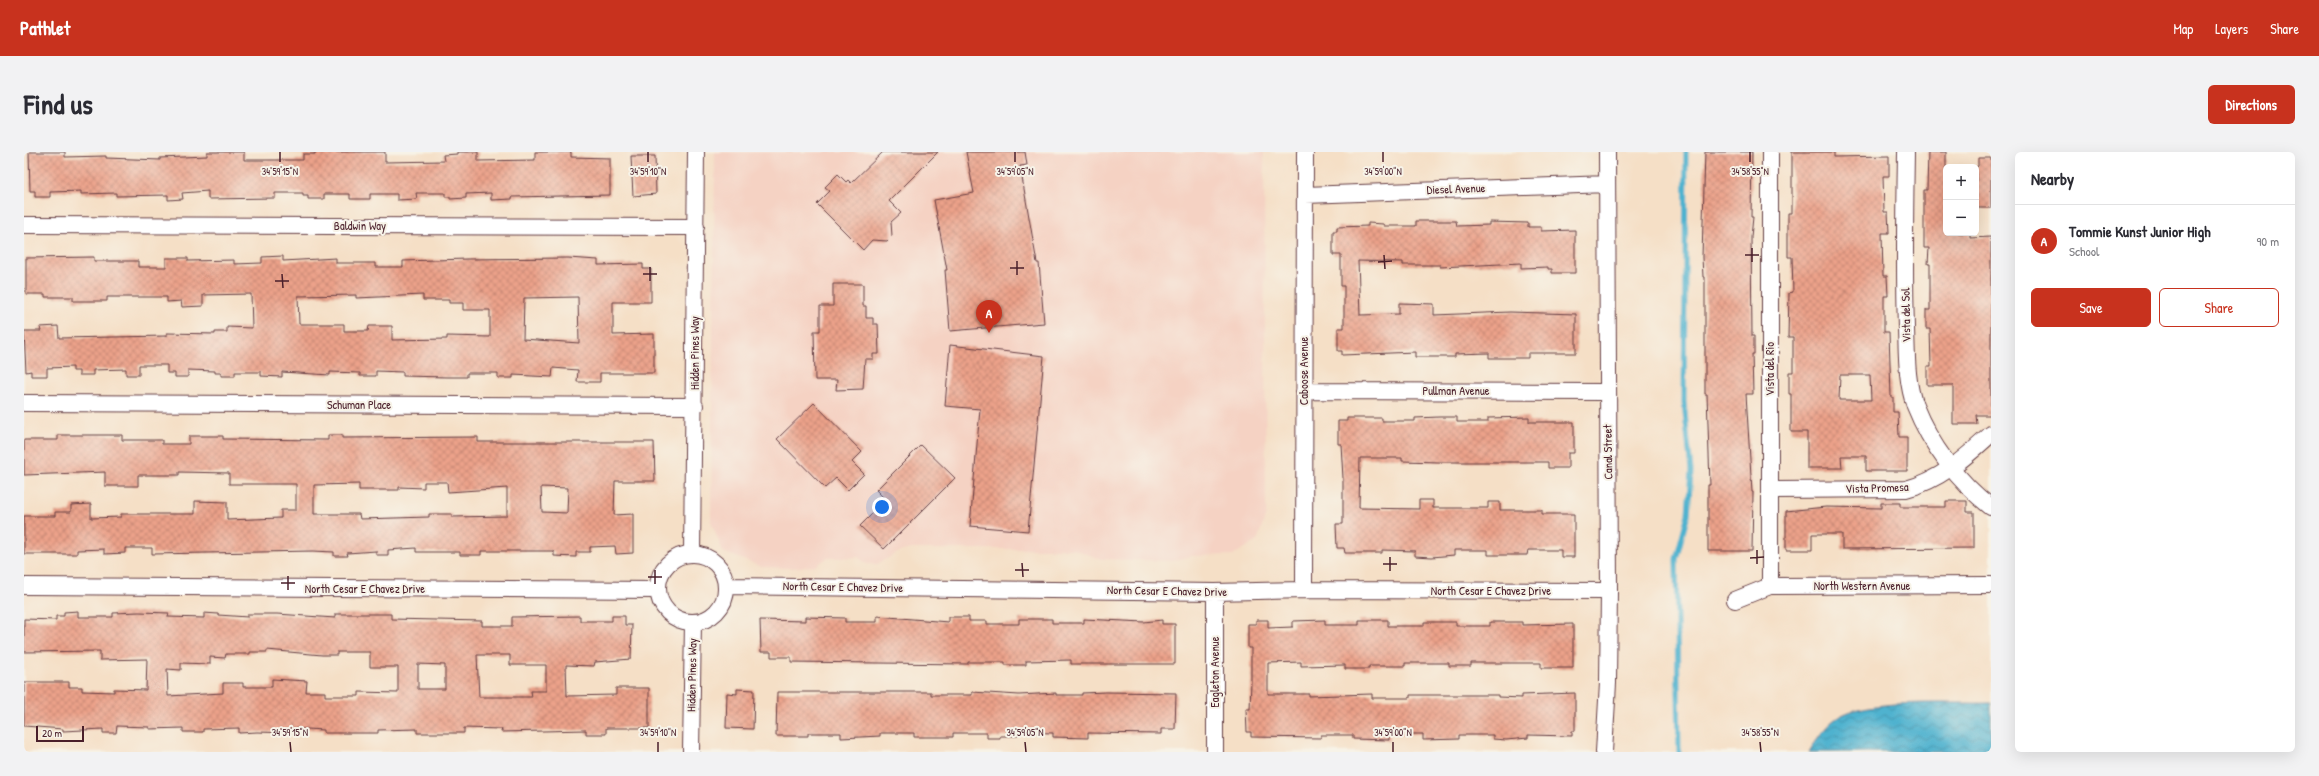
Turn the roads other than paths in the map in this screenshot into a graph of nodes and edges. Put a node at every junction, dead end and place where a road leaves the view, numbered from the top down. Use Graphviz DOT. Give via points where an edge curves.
graph roads {
  1 [pos="696,152"];
  2 [pos="1305,152"];
  3 [pos="1607,152"];
  4 [pos="1770,152"];
  5 [pos="1906,152"];
  6 [pos="1607,184"];
  7 [pos="1305,195"];
  8 [pos="24,225"];
  9 [pos="696,227"];
  10 [pos="1304,391"];
  11 [pos="1607,392"];
  12 [pos="24,403"];
  13 [pos="695,406"];
  14 [pos="1991,434"];
  15 [pos="1951,467"];
  16 [pos="1770,490"];
  17 [pos="1991,507"];
  18 [pos="692,554"];
  19 [pos="1991,585"];
  20 [pos="24,586"];
  21 [pos="726,586"];
  22 [pos="1770,586"];
  23 [pos="658,590"];
  24 [pos="1304,590"];
  25 [pos="1609,591"];
  26 [pos="1215,592"];
  27 [pos="1735,600"];
  28 [pos="693,622"];
  29 [pos="691,752"];
  30 [pos="1215,752"];
  31 [pos="1604,752"];
  1 -- 9 [label="street, Hidden Pines Way"];
  2 -- 7 [label="street, Caboose Avenue"];
  3 -- 6 [label="street, Canal Street"];
  4 -- 16 [label="street, Vista del Rio"];
  5 -- 15 [label="street, Vista del Sol" via="1905,306 1908,376 1915,405 1933,441"];
  6 -- 7 [label="street, Diesel Avenue"];
  6 -- 11 [label="street, Canal Street"];
  7 -- 10 [label="street, Caboose Avenue"];
  8 -- 9 [label="street, Baldwin Way"];
  9 -- 13 [label="street, Hidden Pines Way"];
  10 -- 11 [label="street, Pullman Avenue"];
  10 -- 24 [label="street, Caboose Avenue"];
  11 -- 25 [label="street, Canal Street"];
  12 -- 13 [label="street, Schuman Place"];
  13 -- 18 [label="street, Hidden Pines Way"];
  14 -- 15 [label="street, Vista Promesa"];
  15 -- 16 [label="street, Vista Promesa" via="1925,484 1906,489"];
  15 -- 17 [label="street, Vista del Sol"];
  16 -- 22 [label="street, Vista del Rio"];
  18 -- 21 [label="street" via="711,560 724,576"];
  18 -- 23 [label="street" via="681,556 668,565 659,579"];
  19 -- 22 [label="street, North Western Avenue"];
  20 -- 23 [label="street, North Cesar E Chavez Drive"];
  21 -- 26 [label="street, North Cesar E Chavez Drive"];
  21 -- 28 [label="street" via="722,604 717,611 710,617"];
  22 -- 27 [label="street, North Western Avenue"];
  23 -- 28 [label="street" via="660,600 673,616 682,621"];
  24 -- 25 [label="street, North Cesar E Chavez Drive"];
  24 -- 26 [label="street, North Cesar E Chavez Drive"];
  25 -- 31 [label="street, Canal Street"];
  26 -- 30 [label="street, Eagleton Avenue"];
  28 -- 29 [label="street, Hidden Pines Way"];
}
